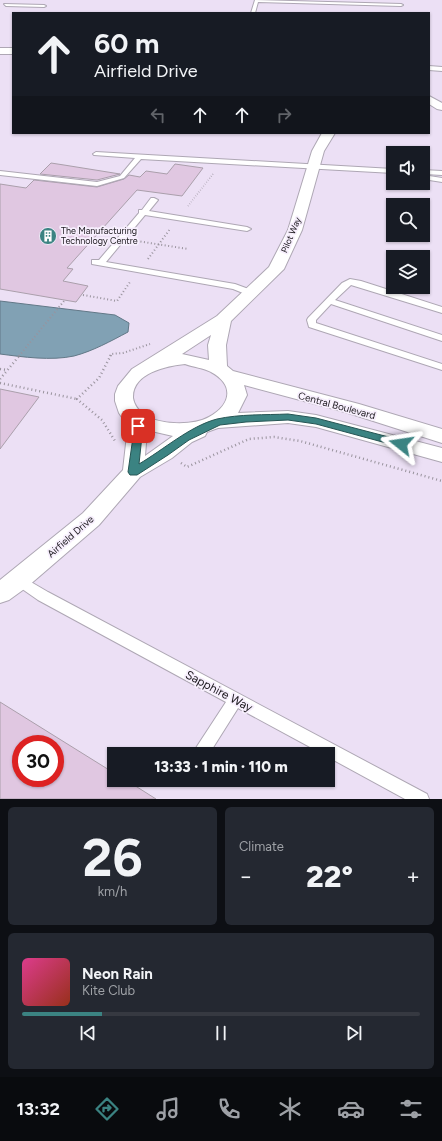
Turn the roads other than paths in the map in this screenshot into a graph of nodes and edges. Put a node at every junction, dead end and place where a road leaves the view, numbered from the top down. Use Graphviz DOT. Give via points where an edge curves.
graph roads {
  1 [pos="16,0"];
  2 [pos="256,1"];
  3 [pos="6,5"];
  4 [pos="401,5"];
  5 [pos="44,6"];
  6 [pos="0,8"];
  7 [pos="253,12"];
  8 [pos="0,51"];
  9 [pos="12,52"];
  10 [pos="430,68"];
  11 [pos="442,69"];
  12 [pos="430,100"];
  13 [pos="441,107"];
  14 [pos="430,109"];
  15 [pos="328,134"];
  16 [pos="96,154"];
  17 [pos="140,156"];
  18 [pos="315,166"];
  19 [pos="386,171"];
  20 [pos="430,172"];
  21 [pos="0,173"];
  22 [pos="442,173"];
  23 [pos="430,178"];
  24 [pos="442,180"];
  25 [pos="154,200"];
  26 [pos="142,212"];
  27 [pos="247,229"];
  28 [pos="251,293"];
  29 [pos="330,301"];
  30 [pos="442,310"];
  31 [pos="223,320"];
  32 [pos="442,338"];
  33 [pos="152,365"];
  34 [pos="442,367"];
  35 [pos="224,372"];
  36 [pos="128,410"];
  37 [pos="214,424"];
  38 [pos="442,436"];
  39 [pos="442,455"];
  40 [pos="133,472"];
  41 [pos="19,580"];
  42 [pos="0,593"];
  43 [pos="236,699"];
  44 [pos="205,747"];
  45 [pos="421,799"];
  1 -- 3 [label="lane"];
  2 -- 4 [label="lane"];
  2 -- 7 [label="lane"];
  3 -- 5 [label="lane"];
  3 -- 6 [label="lane"];
  8 -- 9 [label="street"];
  10 -- 11 [label="lane"];
  12 -- 13 [label="street"];
  13 -- 14 [label="street"];
  15 -- 18 [label="street, Pilot Way" via="318,151"];
  16 -- 17 [label="lane"];
  17 -- 18 [label="lane"];
  17 -- 21 [label="lane" via="122,177 97,184"];
  18 -- 19 [label="lane"];
  18 -- 28 [label="street, Pilot Way" via="295,230 276,269"];
  20 -- 22 [label="lane"];
  23 -- 24 [label="lane"];
  25 -- 26 [label="lane"];
  26 -- 27 [label="lane"];
  26 -- 28 [label="lane" via="98,263 236,287"];
  28 -- 31 [label="street, Pilot Way"];
  29 -- 30 [label="lane" via="350,282"];
  29 -- 32 [label="lane"];
  29 -- 34 [label="lane" via="311,320 312,325"];
  31 -- 33 [label="street, Pilot Way"];
  31 -- 35 [label="street" via="216,345"];
  33 -- 35 [label="street" via="185,359 202,362"];
  33 -- 36 [label="street" via="130,379 125,389 124,400"];
  35 -- 37 [label="street" via="237,386 238,396 234,408"];
  35 -- 38 [label="street, Central Boulevard"];
  36 -- 37 [label="street" via="137,420 170,431 191,430"];
  36 -- 40 [label="street" via="138,426"];
  37 -- 39 [label="street, Central Boulevard" via="288,417 316,421"];
  37 -- 40 [label="street, Airfield Drive" via="185,437 165,453"];
  40 -- 41 [label="street, Airfield Drive" via="91,519"];
  41 -- 42 [label="street, Airfield Drive"];
  41 -- 43 [label="lane, Sapphire Way" via="43,596"];
  43 -- 44 [label="lane"];
  43 -- 45 [label="lane, Sapphire Way"];
}
